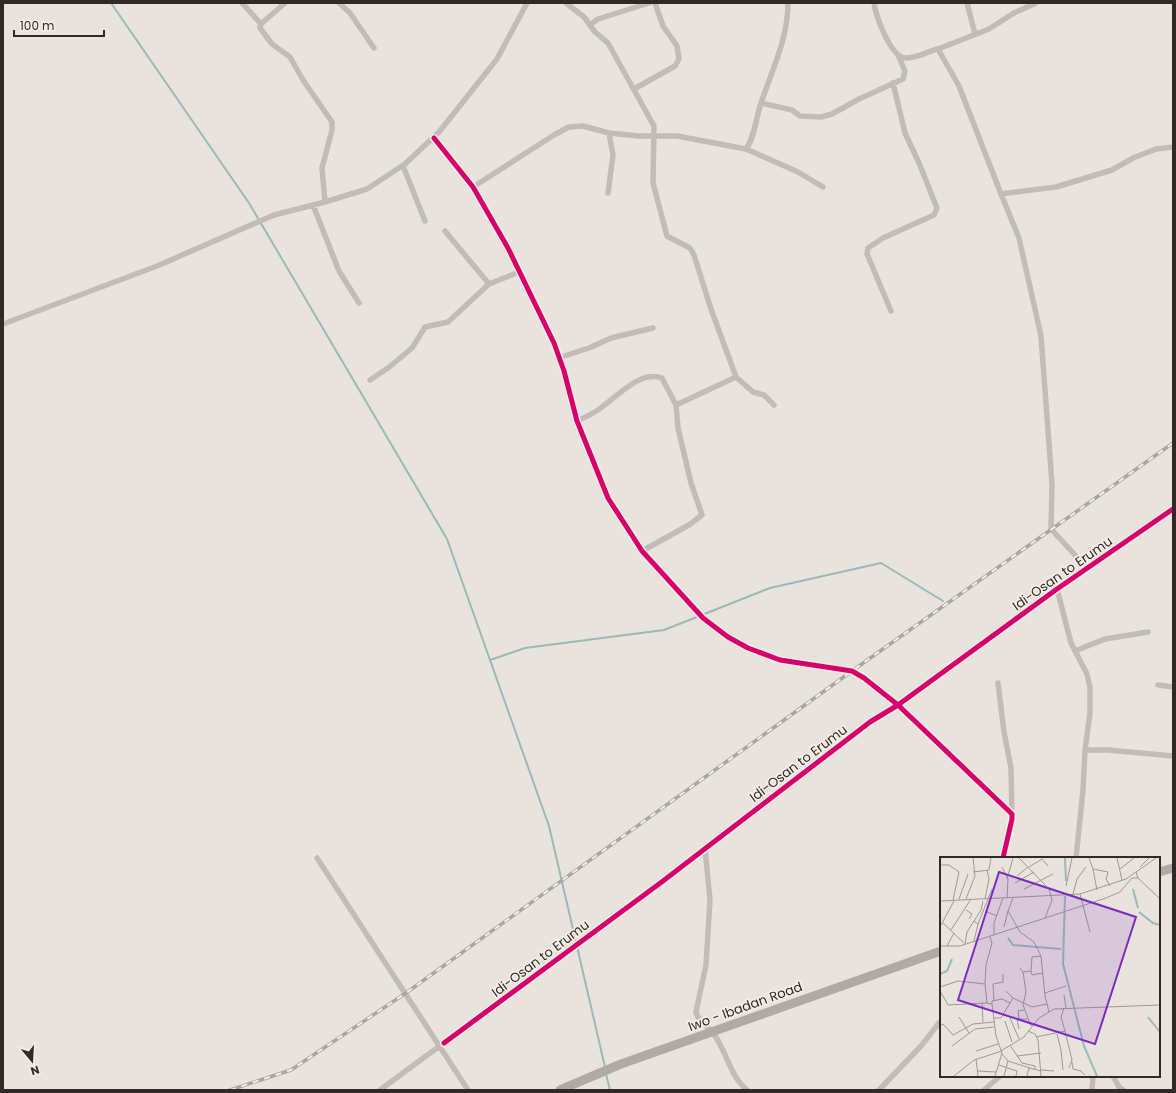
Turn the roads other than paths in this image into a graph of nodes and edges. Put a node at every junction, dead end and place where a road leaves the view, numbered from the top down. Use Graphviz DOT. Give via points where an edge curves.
graph roads {
  1 [pos="242,3"];
  2 [pos="285,3"];
  3 [pos="339,3"];
  4 [pos="527,3"];
  5 [pos="566,3"];
  6 [pos="649,3"];
  7 [pos="655,3"];
  8 [pos="788,3"];
  9 [pos="874,3"];
  10 [pos="967,3"];
  11 [pos="1036,3"];
  12 [pos="261,24"];
  13 [pos="590,25"];
  14 [pos="975,34"];
  15 [pos="374,48"];
  16 [pos="938,49"];
  17 [pos="898,55"];
  18 [pos="893,83"];
  19 [pos="634,89"];
  20 [pos="761,103"];
  21 [pos="609,133"];
  22 [pos="654,136"];
  23 [pos="434,138"];
  24 [pos="1173,147"];
  25 [pos="746,149"];
  26 [pos="403,166"];
  27 [pos="472,187"];
  28 [pos="823,187"];
  29 [pos="608,193"];
  30 [pos="1001,194"];
  31 [pos="326,202"];
  32 [pos="313,205"];
  33 [pos="425,221"];
  34 [pos="445,231"];
  35 [pos="520,272"];
  36 [pos="489,284"];
  37 [pos="359,303"];
  38 [pos="891,311"];
  39 [pos="3,324"];
  40 [pos="653,328"];
  41 [pos="558,358"];
  42 [pos="736,378"];
  43 [pos="370,380"];
  44 [pos="774,405"];
  45 [pos="676,406"];
  46 [pos="577,421"];
  47 [pos="1173,509"];
  48 [pos="642,551"];
  49 [pos="1087,568"];
  50 [pos="1057,589"];
  51 [pos="1148,632"];
  52 [pos="1075,651"];
  53 [pos="998,683"];
  54 [pos="1158,685"];
  55 [pos="1173,687"];
  56 [pos="898,706"];
  57 [pos="1084,750"];
  58 [pos="1173,756"];
  59 [pos="1012,814"];
  60 [pos="705,848"];
  61 [pos="1003,857"];
  62 [pos="1076,857"];
  63 [pos="317,858"];
  64 [pos="1173,868"];
  65 [pos="1160,872"];
  66 [pos="940,950"];
  67 [pos="939,1022"];
  68 [pos="713,1033"];
  69 [pos="442,1044"];
  70 [pos="999,1077"];
  71 [pos="1093,1077"];
  72 [pos="1114,1077"];
  73 [pos="745,1089"];
  74 [pos="380,1090"];
  75 [pos="468,1090"];
  76 [pos="560,1090"];
  77 [pos="879,1090"];
  78 [pos="984,1090"];
  79 [pos="1092,1090"];
  80 [pos="1123,1090"];
  1 -- 12 [label="street"];
  2 -- 12 [label="street"];
  3 -- 15 [label="street" via="350,12"];
  4 -- 23 [label="street" via="497,59"];
  5 -- 13 [label="street"];
  6 -- 13 [label="street" via="598,19"];
  7 -- 19 [label="street" via="663,26 677,46 679,59 675,66"];
  8 -- 20 [label="street" via="783,41"];
  9 -- 17 [label="street" via="881,26"];
  10 -- 14 [label="street"];
  11 -- 14 [label="street"];
  12 -- 31 [label="street" via="263,33 272,44 290,57 332,122 322,168"];
  13 -- 19 [label="street" via="608,43"];
  14 -- 16 [label="street"];
  16 -- 17 [label="street" via="905,58"];
  16 -- 30 [label="street" via="959,86"];
  17 -- 18 [label="street" via="906,74 903,79"];
  18 -- 20 [label="street" via="821,117 800,116 792,110"];
  18 -- 38 [label="street" via="906,134 936,208 934,215 883,238 868,248 867,254"];
  19 -- 22 [label="street" via="654,126"];
  20 -- 25 [label="street"];
  21 -- 22 [label="street"];
  21 -- 27 [label="street" via="583,126 569,127"];
  21 -- 29 [label="street" via="613,155"];
  22 -- 25 [label="street" via="677,136"];
  22 -- 42 [label="street" via="653,183 667,236 690,248 694,255"];
  23 -- 26 [label="street"];
  23 -- 27 [label="street"];
  24 -- 30 [label="street" via="1156,149 1112,170 1056,187"];
  25 -- 28 [label="street" via="798,172"];
  26 -- 31 [label="street" via="367,189"];
  26 -- 33 [label="street"];
  27 -- 35 [label="street"];
  30 -- 49 [label="street" via="1019,238 1041,336 1052,484 1051,529"];
  31 -- 32 [label="street"];
  32 -- 37 [label="street" via="339,271"];
  32 -- 39 [label="street" via="277,214 158,266"];
  34 -- 36 [label="street"];
  35 -- 36 [label="street"];
  35 -- 41 [label="street" via="554,343"];
  36 -- 43 [label="street" via="448,322 425,327 412,348"];
  40 -- 41 [label="street" via="611,338"];
  41 -- 46 [label="street"];
  42 -- 44 [label="street" via="753,392 764,395"];
  42 -- 45 [label="street"];
  45 -- 46 [label="street" via="662,378 657,376 639,381 620,392 603,407"];
  45 -- 48 [label="street" via="678,428 691,483 702,515"];
  46 -- 48 [label="street" via="608,498"];
  47 -- 49 [label="street, Idi-Osan to Erumu"];
  48 -- 56 [label="street" via="688,603 728,637 754,651 780,660 852,671"];
  49 -- 50 [label="street, Idi-Osan to Erumu"];
  50 -- 52 [label="street"];
  50 -- 56 [label="street, Idi-Osan to Erumu"];
  51 -- 52 [label="street" via="1105,639"];
  52 -- 57 [label="street" via="1087,674 1090,688 1090,713"];
  53 -- 59 [label="street" via="1011,768"];
  54 -- 55 [label="street"];
  56 -- 59 [label="street"];
  56 -- 60 [label="street, Idi-Osan to Erumu" via="870,722"];
  57 -- 58 [label="street"];
  57 -- 62 [label="street"];
  59 -- 61 [label="street"];
  60 -- 68 [label="street" via="710,900 706,965 696,1012 698,1019"];
  60 -- 69 [label="street, Idi-Osan to Erumu"];
  63 -- 69 [label="street"];
  64 -- 65 [label="main road"];
  66 -- 68 [label="main road, Iwo - Ibadan Road"];
  67 -- 77 [label="street" via="921,1046"];
  68 -- 73 [label="street" via="733,1073"];
  68 -- 76 [label="main road, Iwo - Ibadan Road" via="621,1064"];
  69 -- 74 [label="street, Idi-Osan to Erumu"];
  69 -- 75 [label="street"];
  70 -- 78 [label="street"];
  71 -- 79 [label="street"];
  72 -- 80 [label="street"];
}
